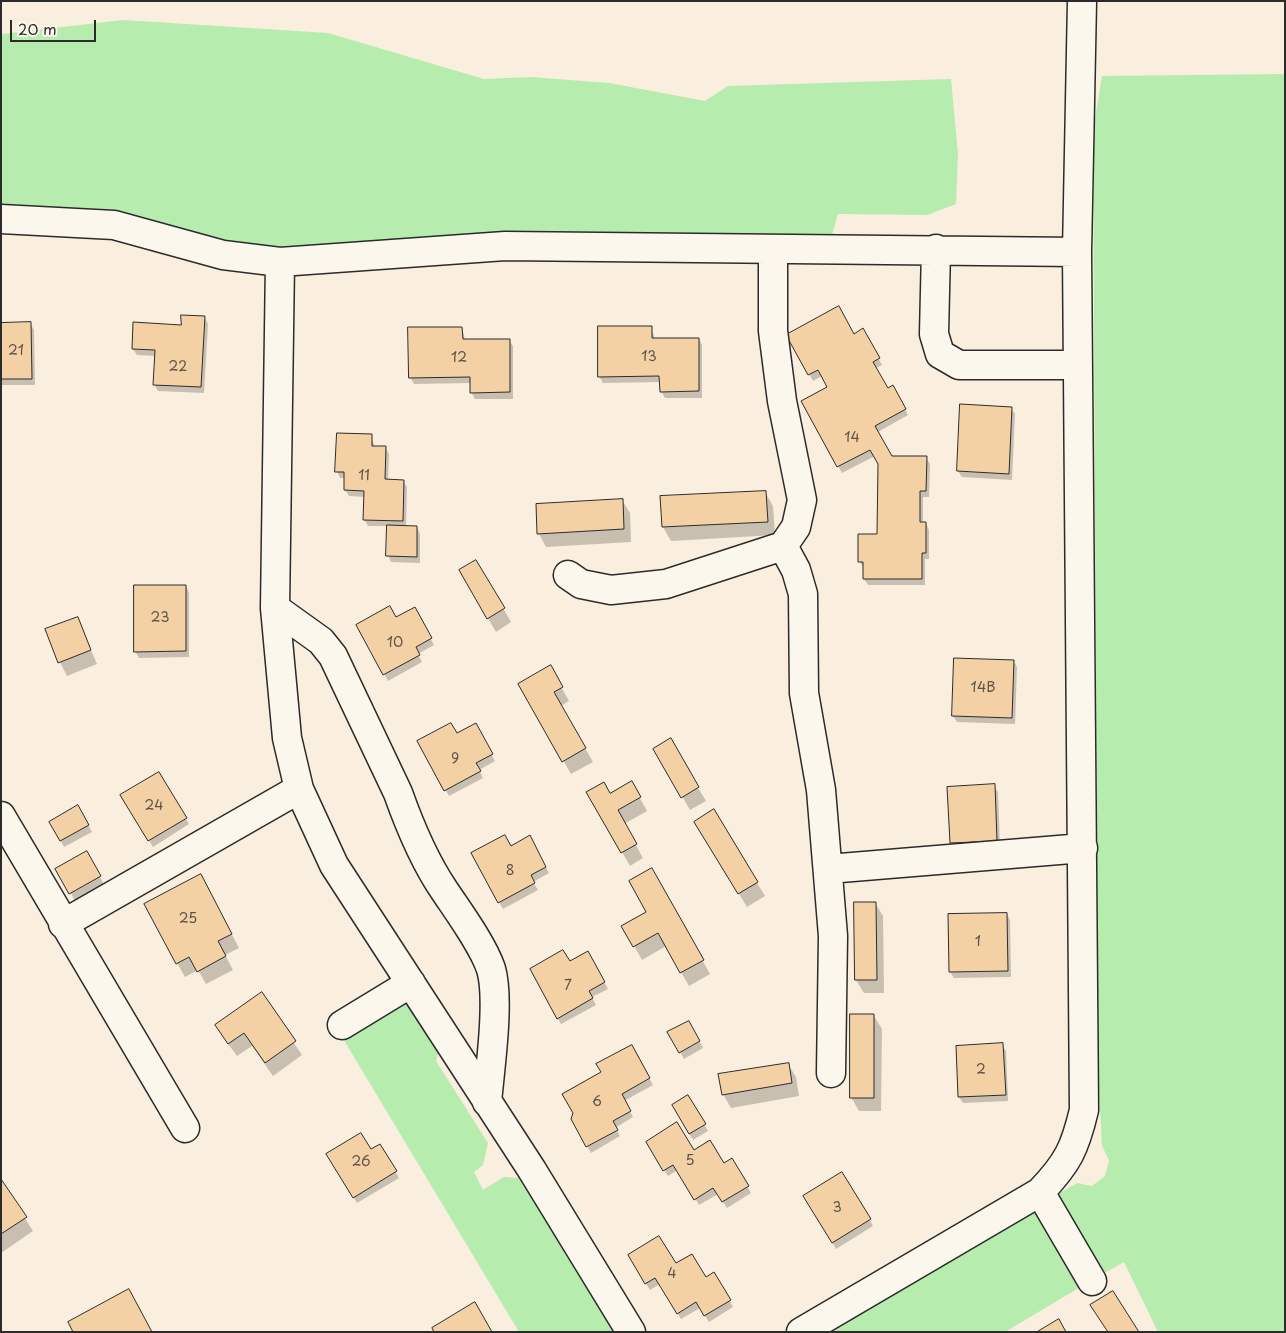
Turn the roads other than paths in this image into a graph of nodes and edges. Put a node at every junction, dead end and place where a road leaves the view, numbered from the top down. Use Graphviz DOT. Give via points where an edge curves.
graph roads {
  1 [pos="1082,1"];
  2 [pos="1,220"];
  3 [pos="773,249"];
  4 [pos="936,249"];
  5 [pos="1077,252"];
  6 [pos="280,262"];
  7 [pos="1078,366"];
  8 [pos="782,546"];
  9 [pos="568,575"];
  10 [pos="275,608"];
  11 [pos="299,790"];
  12 [pos="1,816"];
  13 [pos="1083,848"];
  14 [pos="828,869"];
  15 [pos="63,924"];
  16 [pos="411,983"];
  17 [pos="342,1025"];
  18 [pos="831,1074"];
  19 [pos="487,1102"];
  20 [pos="185,1128"];
  21 [pos="1040,1192"];
  22 [pos="1092,1281"];
  23 [pos="630,1332"];
  24 [pos="801,1332"];
  1 -- 5 [label="street"];
  2 -- 6 [label="street" via="114,225 223,254"];
  3 -- 4 [label="street"];
  3 -- 6 [label="street" via="505,246"];
  3 -- 8 [label="street" via="772,331 802,500 796,527"];
  4 -- 5 [label="street"];
  4 -- 7 [label="street" via="934,334 940,354 959,365"];
  5 -- 7 [label="street"];
  6 -- 10 [label="street"];
  7 -- 13 [label="street"];
  8 -- 9 [label="street" via="666,584 610,590 581,584"];
  8 -- 14 [label="street" via="796,570 803,594 804,692 821,790"];
  10 -- 11 [label="street" via="287,738"];
  10 -- 19 [label="street" via="321,642 333,656 406,816 443,888 462,914 491,969 494,998"];
  11 -- 15 [label="street"];
  11 -- 16 [label="street" via="334,865"];
  12 -- 15 [label="street"];
  13 -- 14 [label="street"];
  13 -- 21 [label="street" via="1084,1110 1077,1140 1063,1168"];
  14 -- 18 [label="street" via="833,936"];
  15 -- 20 [label="street"];
  16 -- 17 [label="street"];
  16 -- 19 [label="street"];
  19 -- 23 [label="street"];
  21 -- 22 [label="street"];
  21 -- 24 [label="street"];
}
